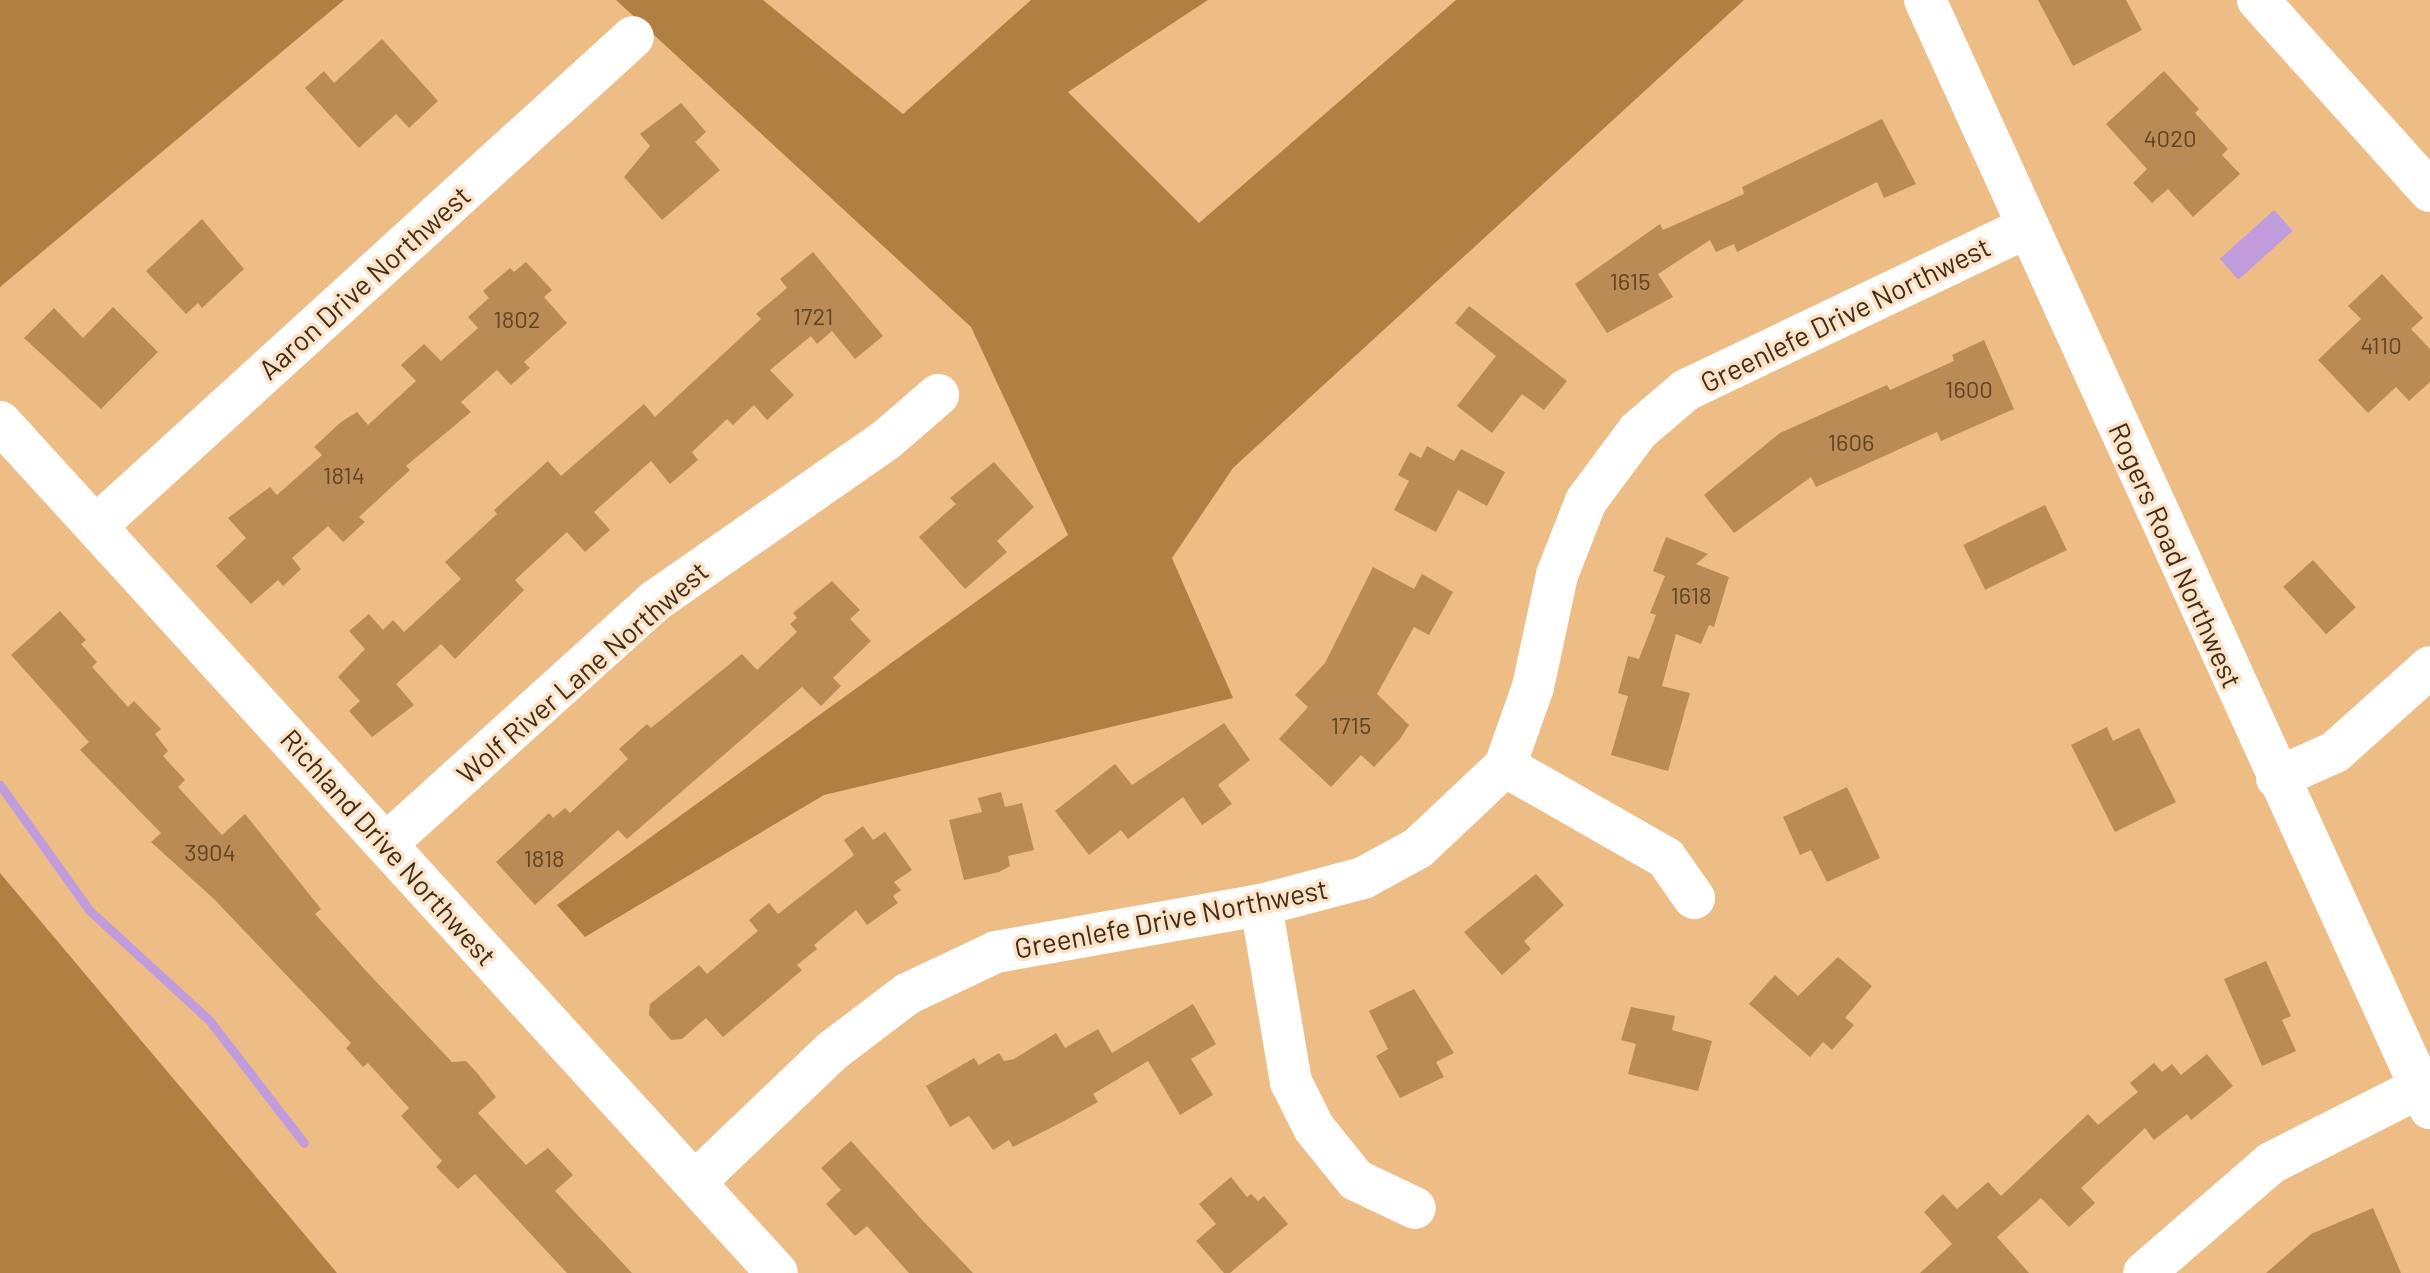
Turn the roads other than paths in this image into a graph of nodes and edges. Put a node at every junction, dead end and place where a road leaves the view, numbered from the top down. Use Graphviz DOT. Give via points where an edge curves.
graph roads {
  1 [pos="1925,0"];
  2 [pos="2258,0"];
  3 [pos="633,37"];
  4 [pos="2430,191"];
  5 [pos="2027,227"];
  6 [pos="938,395"];
  7 [pos="0,422"];
  8 [pos="96,526"];
  9 [pos="2430,667"];
  10 [pos="1505,766"];
  11 [pos="2277,778"];
  12 [pos="386,844"];
  13 [pos="1694,898"];
  14 [pos="1261,905"];
  15 [pos="2425,1098"];
  16 [pos="695,1182"];
  17 [pos="1415,1208"];
  18 [pos="777,1273"];
  19 [pos="2144,1273"];
  1 -- 5 [label="street, Rogers Road Northwest"];
  2 -- 4 [label="street"];
  3 -- 8 [label="street, Aaron Drive Northwest"];
  5 -- 10 [label="street, Greenlefe Drive Northwest" via="1686,390 1638,431 1586,501 1568,546 1533,687"];
  5 -- 11 [label="street, Rogers Road Northwest"];
  6 -- 12 [label="street, Wolf River Lane Northwest" via="886,440 655,601"];
  7 -- 8 [label="street, Richland Drive Northwest"];
  8 -- 12 [label="street, Richland Drive Northwest"];
  9 -- 11 [label="street" via="2335,752"];
  10 -- 13 [label="street" via="1666,858"];
  10 -- 14 [label="street, Greenlefe Drive Northwest" via="1418,848 1363,878"];
  11 -- 15 [label="street, Rogers Road Northwest"];
  12 -- 16 [label="street, Richland Drive Northwest"];
  14 -- 16 [label="street, Greenlefe Drive Northwest" via="996,952 907,994 832,1051"];
  14 -- 17 [label="street" via="1291,1082 1356,1180"];
  15 -- 19 [label="street" via="2271,1163"];
  16 -- 18 [label="street, Richland Drive Northwest"];
}
